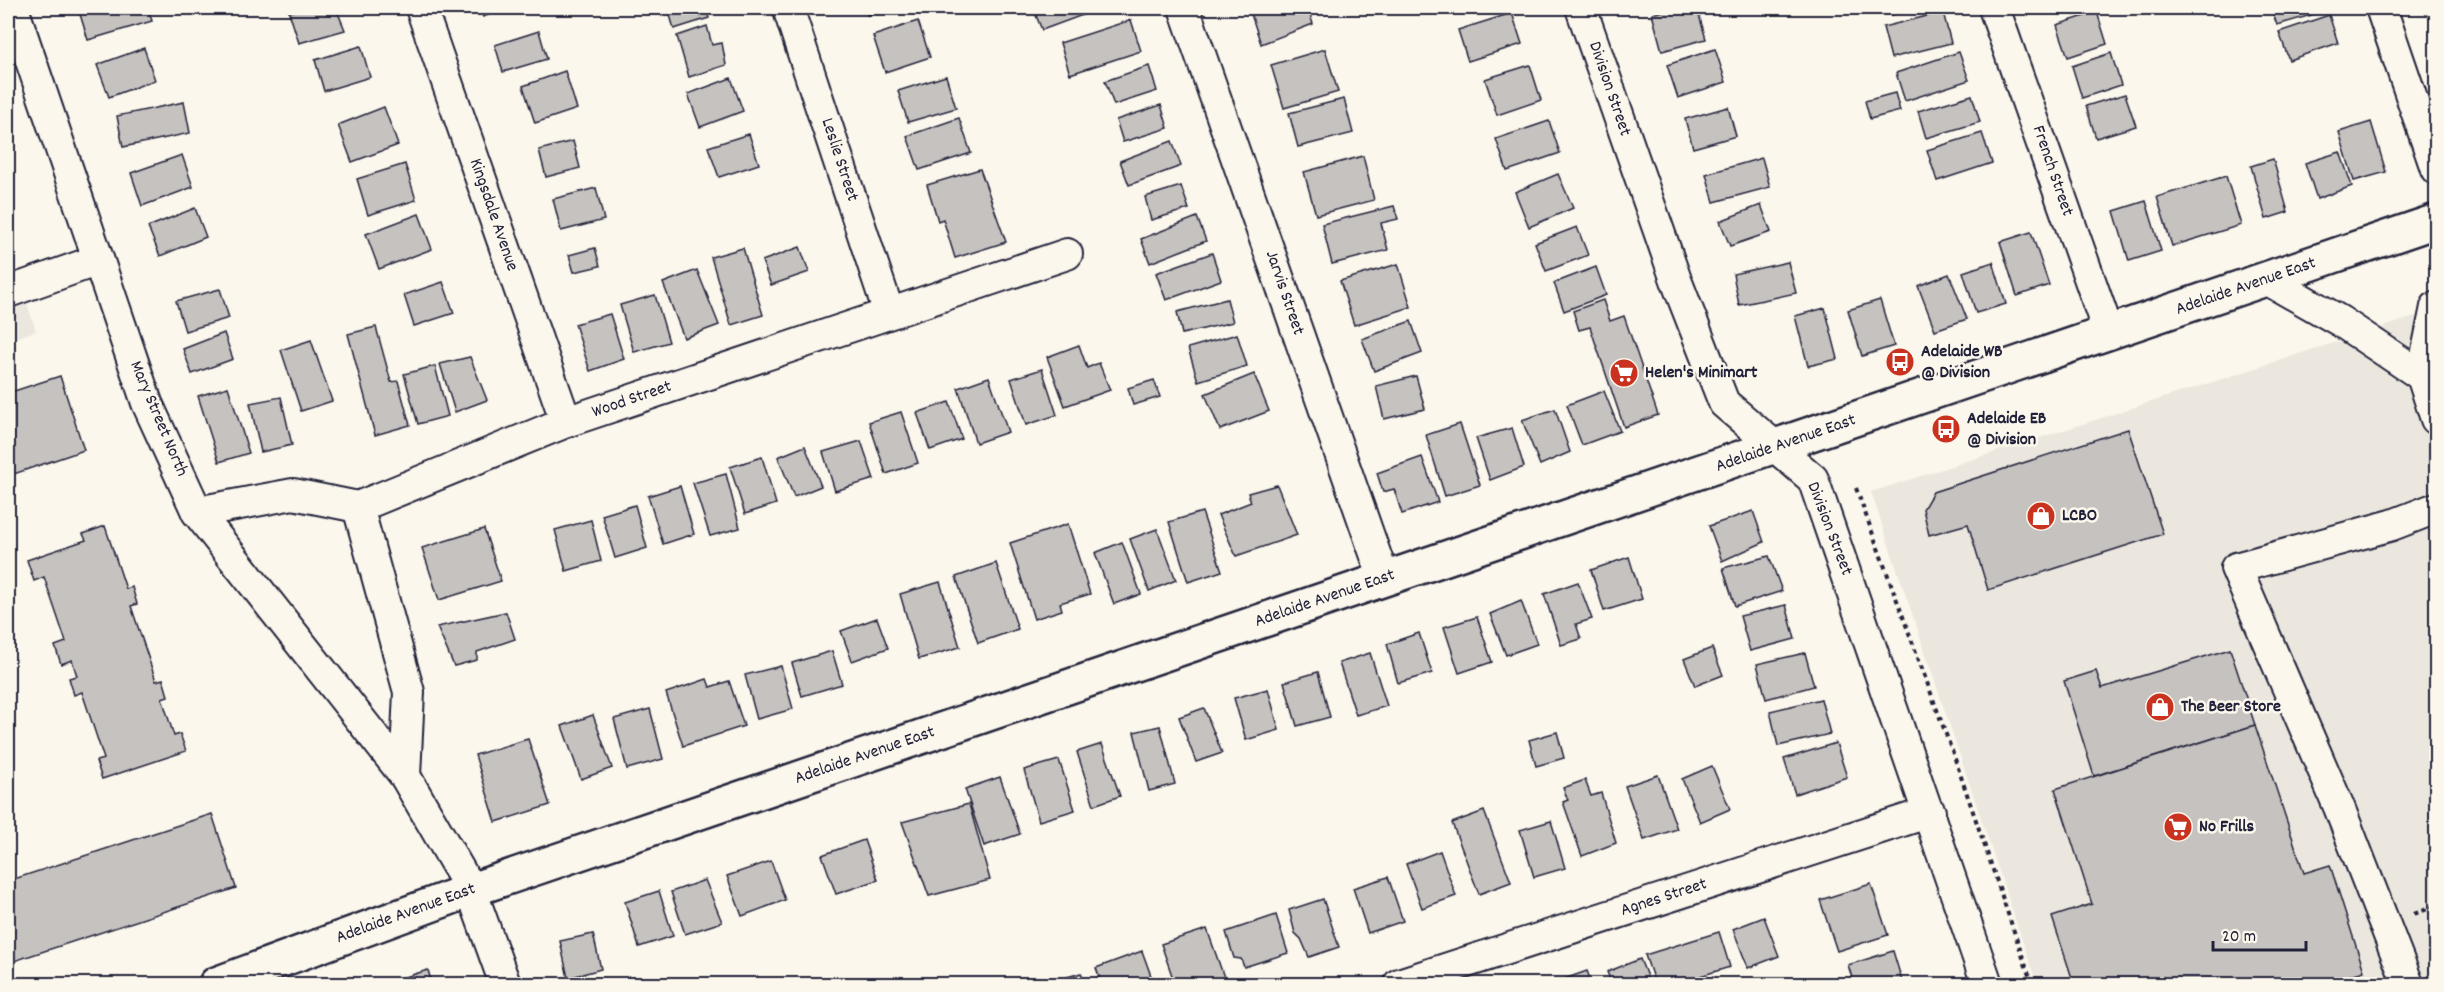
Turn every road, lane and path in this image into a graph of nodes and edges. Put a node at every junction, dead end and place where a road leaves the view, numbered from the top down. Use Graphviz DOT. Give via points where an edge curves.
graph roads {
  1 [pos="13,8"];
  2 [pos="421,8"];
  3 [pos="788,8"];
  4 [pos="1184,8"];
  5 [pos="1581,8"];
  6 [pos="1994,8"];
  7 [pos="2381,8"];
  8 [pos="2436,169"];
  9 [pos="2436,221"];
  10 [pos="1067,254"];
  11 [pos="98,260"];
  12 [pos="2268,280"];
  13 [pos="8,292"];
  14 [pos="2436,307"];
  15 [pos="890,313"];
  16 [pos="2109,334"];
  17 [pos="2422,376"];
  18 [pos="2436,419"];
  19 [pos="566,422"];
  20 [pos="1776,446"];
  21 [pos="1856,488"];
  22 [pos="358,507"];
  23 [pos="2436,508"];
  24 [pos="197,512"];
  25 [pos="1384,579"];
  26 [pos="405,776"];
  27 [pos="1930,812"];
  28 [pos="471,890"];
  29 [pos="216,984"];
  30 [pos="505,984"];
  31 [pos="1399,984"];
  32 [pos="1987,984"];
  33 [pos="2032,984"];
  34 [pos="2408,984"];
  1 -- 11 [label="street, Mary Street North"];
  2 -- 19 [label="street, Kingsdale Avenue"];
  3 -- 15 [label="street, Leslie Street"];
  4 -- 25 [label="street, Jarvis Street"];
  5 -- 20 [label="street, Division Street" via="1676,280 1724,403"];
  6 -- 16 [label="street, French Street"];
  7 -- 8 [label="street"];
  9 -- 12 [label="main road, Adelaide Avenue East"];
  10 -- 15 [label="street, Wood Street"];
  11 -- 13 [label="street"];
  11 -- 24 [label="street, Mary Street North" via="147,403"];
  12 -- 16 [label="main road, Adelaide Avenue East"];
  12 -- 17 [label="street" via="2340,321"];
  14 -- 17 [label="street"];
  15 -- 19 [label="street, Wood Street"];
  16 -- 20 [label="main road, Adelaide Avenue East"];
  17 -- 18 [label="street"];
  19 -- 22 [label="street, Wood Street"];
  20 -- 25 [label="main road, Adelaide Avenue East"];
  20 -- 27 [label="street, Division Street" via="1813,479"];
  21 -- 33 [label="path"];
  22 -- 24 [label="street" via="293,494"];
  22 -- 26 [label="street" via="409,692"];
  23 -- 34 [label="street" via="2391,525 2236,568 2339,807"];
  24 -- 26 [label="street, Mary Street North"];
  25 -- 28 [label="main road, Adelaide Avenue East"];
  26 -- 28 [label="street, Mary Street North"];
  27 -- 31 [label="street, Agnes Street"];
  27 -- 32 [label="street, Division Street"];
  28 -- 29 [label="main road, Adelaide Avenue East"];
  28 -- 30 [label="street, Mary Street North"];
}
